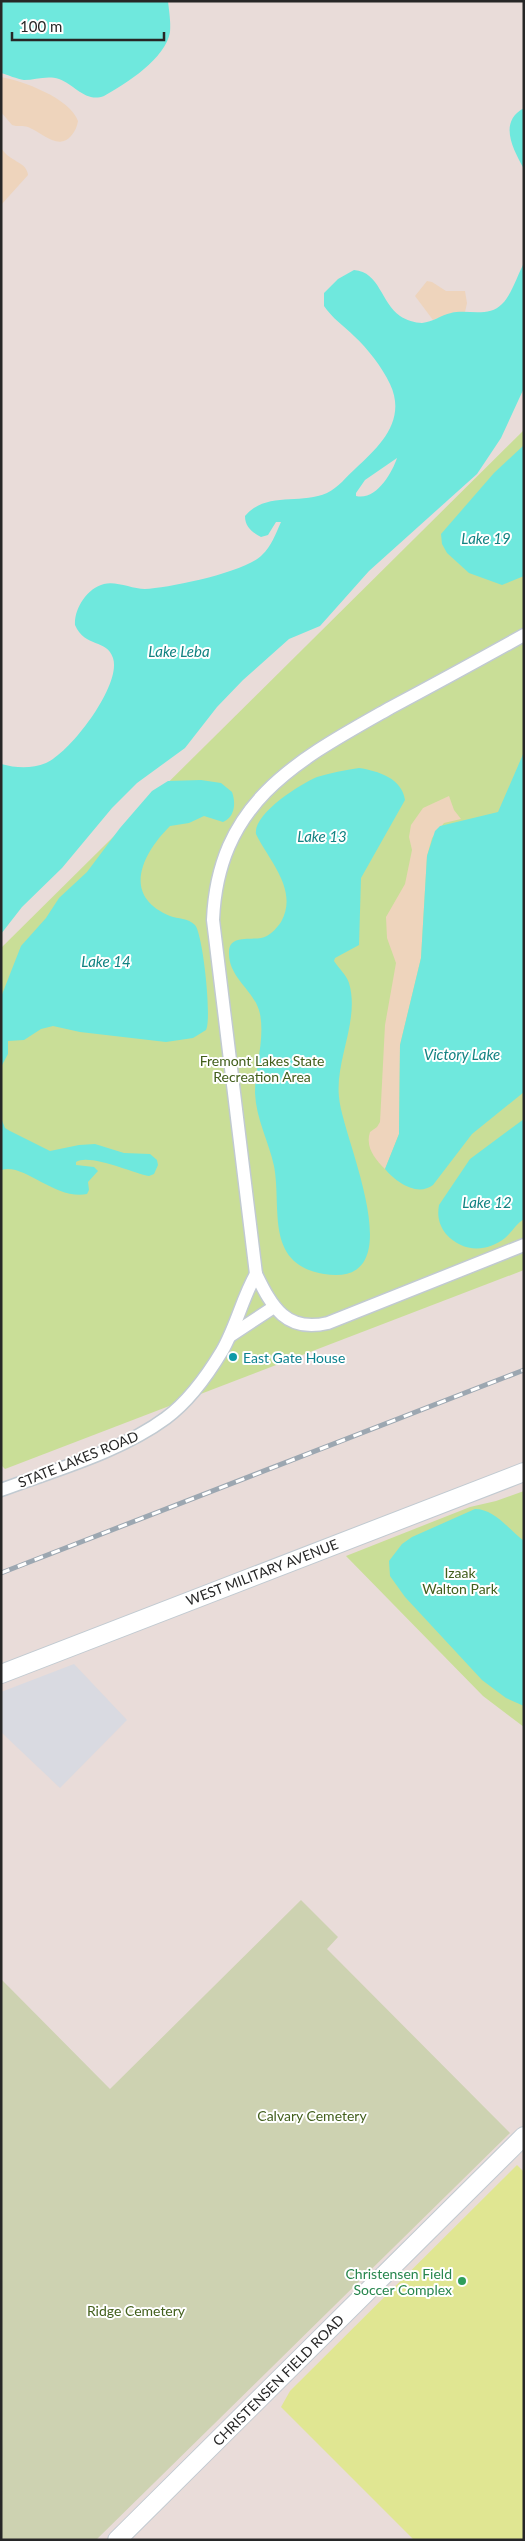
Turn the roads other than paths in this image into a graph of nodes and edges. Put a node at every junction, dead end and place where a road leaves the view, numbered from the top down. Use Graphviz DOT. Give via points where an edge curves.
graph roads {
  1 [pos="524,635"];
  2 [pos="524,1245"];
  3 [pos="256,1274"];
  4 [pos="274,1307"];
  5 [pos="230,1336"];
  6 [pos="524,1472"];
  7 [pos="1,1490"];
  8 [pos="1,1674"];
  9 [pos="524,2136"];
  10 [pos="117,2540"];
  1 -- 3 [label="street" via="340,736 287,771 249,810 228,849 214,898 213,932"];
  2 -- 4 [label="street" via="328,1323 314,1326 296,1323"];
  3 -- 4 [label="street"];
  3 -- 5 [label="street, STATE LAKES ROAD"];
  4 -- 5 [label="street, STATE LAKES ROAD"];
  5 -- 7 [label="street, STATE LAKES ROAD" via="188,1397 153,1427 111,1448"];
  6 -- 8 [label="street, WEST MILITARY AVENUE"];
  9 -- 10 [label="street, CHRISTENSEN FIELD ROAD"];
}
